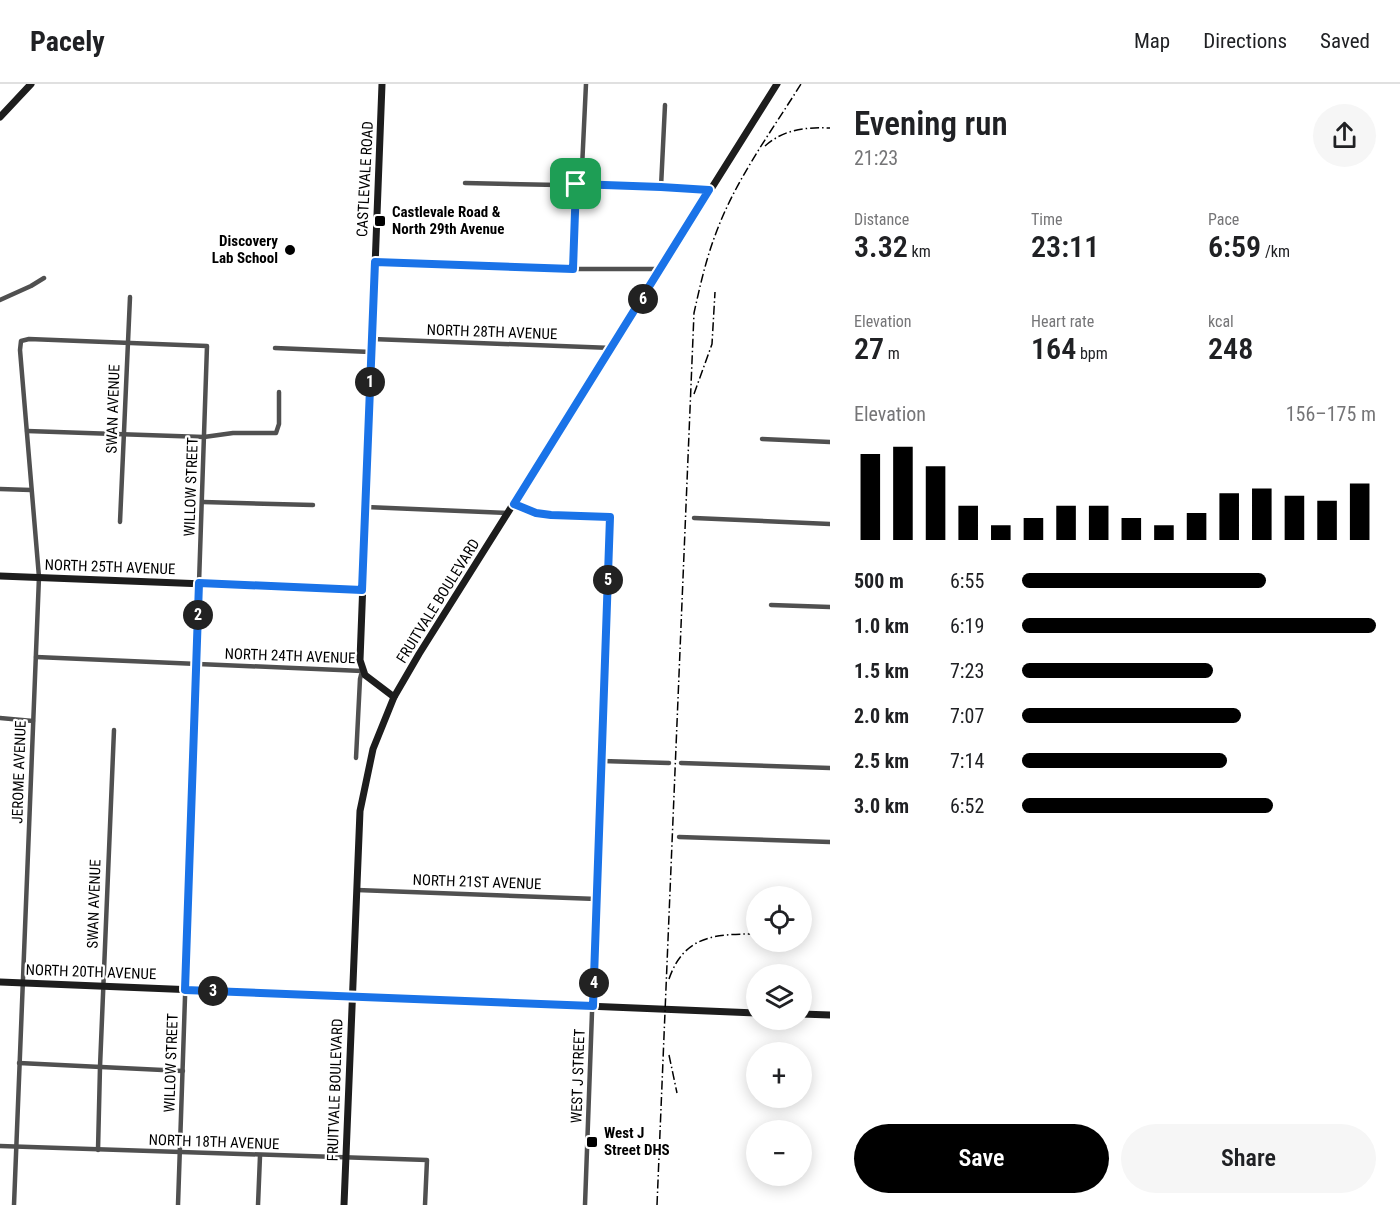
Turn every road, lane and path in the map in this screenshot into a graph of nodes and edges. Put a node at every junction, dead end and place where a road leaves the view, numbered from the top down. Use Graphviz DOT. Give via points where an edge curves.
graph roads {
  1 [pos="31,84"];
  2 [pos="382,84"];
  3 [pos="586,84"];
  4 [pos="777,84"];
  5 [pos="665,105"];
  6 [pos="0,117"];
  7 [pos="465,183"];
  8 [pos="576,184"];
  9 [pos="661,187"];
  10 [pos="709,190"];
  11 [pos="375,262"];
  12 [pos="573,269"];
  13 [pos="661,269"];
  14 [pos="44,278"];
  15 [pos="130,297"];
  16 [pos="0,300"];
  17 [pos="372,339"];
  18 [pos="127,342"];
  19 [pos="275,348"];
  20 [pos="612,348"];
  21 [pos="371,352"];
  22 [pos="279,392"];
  23 [pos="27,431"];
  24 [pos="124,434"];
  25 [pos="204,437"];
  26 [pos="762,439"];
  27 [pos="830,442"];
  28 [pos="0,489"];
  29 [pos="31,490"];
  30 [pos="203,502"];
  31 [pos="514,504"];
  32 [pos="313,505"];
  33 [pos="366,507"];
  34 [pos="508,513"];
  35 [pos="694,518"];
  36 [pos="120,522"];
  37 [pos="830,524"];
  38 [pos="0,576"];
  39 [pos="39,577"];
  40 [pos="199,583"];
  41 [pos="362,590"];
  42 [pos="771,605"];
  43 [pos="830,607"];
  44 [pos="36,657"];
  45 [pos="197,664"];
  46 [pos="362,671"];
  47 [pos="394,697"];
  48 [pos="0,718"];
  49 [pos="33,721"];
  50 [pos="114,730"];
  51 [pos="356,758"];
  52 [pos="602,761"];
  53 [pos="669,763"];
  54 [pos="681,763"];
  55 [pos="830,768"];
  56 [pos="679,837"];
  57 [pos="830,842"];
  58 [pos="357,890"];
  59 [pos="597,899"];
  60 [pos="0,982"];
  61 [pos="22,983"];
  62 [pos="103,987"];
  63 [pos="185,990"];
  64 [pos="352,997"];
  65 [pos="593,1006"];
  66 [pos="746,1012"];
  67 [pos="812,1014"];
  68 [pos="830,1015"];
  69 [pos="18,1063"];
  70 [pos="100,1067"];
  71 [pos="183,1071"];
  72 [pos="0,1146"];
  73 [pos="16,1146"];
  74 [pos="98,1150"];
  75 [pos="180,1152"];
  76 [pos="260,1156"];
  77 [pos="345,1158"];
  78 [pos="14,1205"];
  79 [pos="178,1205"];
  80 [pos="258,1205"];
  81 [pos="344,1205"];
  82 [pos="425,1205"];
  83 [pos="585,1205"];
  1 -- 6 [label="street"];
  2 -- 11 [label="street, CASTLEVALE ROAD"];
  3 -- 8 [label="street" via="582,168"];
  4 -- 10 [label="street, FRUITVALE BOULEVARD"];
  5 -- 9 [label="street"];
  7 -- 8 [label="street"];
  8 -- 9 [label="street"];
  8 -- 12 [label="street"];
  9 -- 10 [label="street"];
  10 -- 13 [label="street, FRUITVALE BOULEVARD"];
  11 -- 12 [label="street"];
  11 -- 17 [label="street, CASTLEVALE ROAD"];
  12 -- 13 [label="street"];
  13 -- 20 [label="street, FRUITVALE BOULEVARD"];
  14 -- 16 [label="street"];
  15 -- 18 [label="street, SWAN AVENUE"];
  17 -- 20 [label="street, NORTH 28TH AVENUE"];
  17 -- 21 [label="street, CASTLEVALE ROAD"];
  18 -- 23 [label="street, JEROME AVENUE" via="21,341"];
  18 -- 24 [label="street, SWAN AVENUE"];
  18 -- 25 [label="street, WILLOW STREET" via="207,346"];
  19 -- 21 [label="street"];
  20 -- 31 [label="street, FRUITVALE BOULEVARD"];
  21 -- 33 [label="street, CASTLEVALE ROAD"];
  22 -- 25 [label="street" via="276,433"];
  23 -- 24 [label="street"];
  23 -- 29 [label="street, JEROME AVENUE"];
  24 -- 25 [label="street"];
  24 -- 36 [label="street, SWAN AVENUE"];
  25 -- 30 [label="street, WILLOW STREET"];
  26 -- 27 [label="street"];
  28 -- 29 [label="street"];
  29 -- 39 [label="street, JEROME AVENUE"];
  30 -- 32 [label="street"];
  30 -- 40 [label="street, WILLOW STREET"];
  31 -- 34 [label="street, FRUITVALE BOULEVARD"];
  31 -- 52 [label="street, WEST J STREET" via="536,513 610,517"];
  33 -- 34 [label="street"];
  33 -- 41 [label="street, CASTLEVALE ROAD"];
  34 -- 47 [label="street, FRUITVALE BOULEVARD"];
  35 -- 37 [label="street"];
  38 -- 39 [label="street, NORTH 25TH AVENUE"];
  39 -- 40 [label="street, NORTH 25TH AVENUE"];
  39 -- 44 [label="street, JEROME AVENUE"];
  40 -- 41 [label="street, NORTH 25TH AVENUE"];
  40 -- 45 [label="street, WILLOW STREET"];
  41 -- 46 [label="street, CASTLEVALE ROAD"];
  42 -- 43 [label="street"];
  44 -- 45 [label="street, NORTH 24TH AVENUE"];
  44 -- 49 [label="street, JEROME AVENUE"];
  45 -- 46 [label="street, NORTH 24TH AVENUE"];
  45 -- 63 [label="street, WILLOW STREET"];
  46 -- 47 [label="street"];
  46 -- 51 [label="street, CASTLEVALE ROAD"];
  47 -- 58 [label="street, FRUITVALE BOULEVARD" via="373,749 365,782"];
  48 -- 49 [label="street"];
  49 -- 61 [label="street, JEROME AVENUE"];
  50 -- 62 [label="street, SWAN AVENUE"];
  52 -- 53 [label="street"];
  52 -- 59 [label="street, WEST J STREET"];
  54 -- 55 [label="street"];
  56 -- 57 [label="street"];
  58 -- 59 [label="street, NORTH 21ST AVENUE"];
  58 -- 64 [label="street, FRUITVALE BOULEVARD"];
  59 -- 65 [label="street, WEST J STREET"];
  60 -- 61 [label="street, NORTH 20TH AVENUE"];
  61 -- 62 [label="street, NORTH 20TH AVENUE"];
  61 -- 69 [label="street, JEROME AVENUE"];
  62 -- 63 [label="street, NORTH 20TH AVENUE"];
  62 -- 70 [label="street, SWAN AVENUE"];
  63 -- 64 [label="street, NORTH 20TH AVENUE"];
  63 -- 71 [label="street, WILLOW STREET"];
  64 -- 65 [label="street, NORTH 20TH AVENUE"];
  64 -- 77 [label="street, FRUITVALE BOULEVARD"];
  65 -- 66 [label="street, NORTH 20TH AVENUE"];
  65 -- 83 [label="street, WEST J STREET"];
  67 -- 68 [label="street"];
  69 -- 70 [label="street"];
  69 -- 73 [label="street, JEROME AVENUE"];
  70 -- 71 [label="street"];
  70 -- 74 [label="street, SWAN AVENUE"];
  71 -- 75 [label="street, WILLOW STREET"];
  72 -- 73 [label="street, NORTH 18TH AVENUE"];
  73 -- 74 [label="street, NORTH 18TH AVENUE"];
  73 -- 78 [label="street, JEROME AVENUE"];
  74 -- 75 [label="street, NORTH 18TH AVENUE"];
  75 -- 76 [label="street, NORTH 18TH AVENUE"];
  75 -- 79 [label="street, WILLOW STREET"];
  76 -- 77 [label="street, NORTH 18TH AVENUE"];
  76 -- 80 [label="street"];
  77 -- 81 [label="street, FRUITVALE BOULEVARD"];
  77 -- 82 [label="street, NORTH 18TH AVENUE" via="427,1160"];
}
